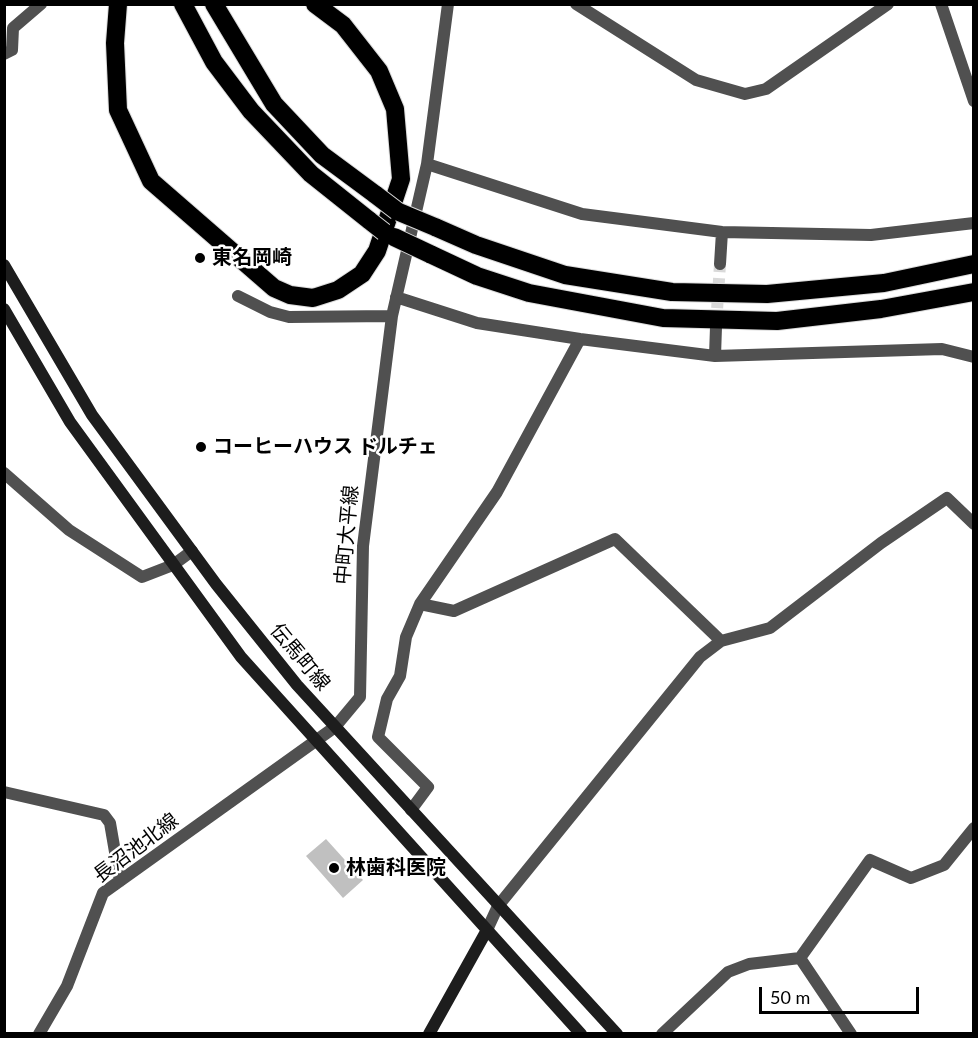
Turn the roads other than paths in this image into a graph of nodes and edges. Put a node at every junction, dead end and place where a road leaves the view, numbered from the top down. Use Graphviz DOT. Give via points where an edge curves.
graph roads {
  1 [pos="41,4"];
  2 [pos="118,4"];
  3 [pos="183,4"];
  4 [pos="214,4"];
  5 [pos="315,4"];
  6 [pos="448,4"];
  7 [pos="576,4"];
  8 [pos="888,4"];
  9 [pos="940,4"];
  10 [pos="4,54"];
  11 [pos="974,101"];
  12 [pos="427,164"];
  13 [pos="974,223"];
  14 [pos="722,232"];
  15 [pos="720,264"];
  16 [pos="974,264"];
  17 [pos="4,265"];
  18 [pos="974,292"];
  19 [pos="238,296"];
  20 [pos="396,297"];
  21 [pos="4,309"];
  22 [pos="392,316"];
  23 [pos="716,327"];
  24 [pos="580,339"];
  25 [pos="715,356"];
  26 [pos="974,357"];
  27 [pos="4,473"];
  28 [pos="974,524"];
  29 [pos="192,551"];
  30 [pos="173,565"];
  31 [pos="420,603"];
  32 [pos="721,641"];
  33 [pos="334,728"];
  34 [pos="316,741"];
  35 [pos="4,792"];
  36 [pos="411,810"];
  37 [pos="974,828"];
  38 [pos="120,881"];
  39 [pos="498,906"];
  40 [pos="486,930"];
  41 [pos="800,958"];
  42 [pos="39,1034"];
  43 [pos="429,1034"];
  44 [pos="581,1034"];
  45 [pos="617,1034"];
  46 [pos="662,1034"];
  47 [pos="851,1034"];
  1 -- 10 [label="street" via="13,28 12,50"];
  2 -- 5 [label="highway" via="118,110 151,181 274,288 290,296 313,298 338,290 362,274 377,251 401,179 395,109 379,71 343,25"];
  3 -- 18 [label="highway, bridge" via="214,62 251,111 311,174 384,232 477,276 529,293 663,318 777,321 881,309"];
  4 -- 16 [label="highway, bridge" via="274,104 322,154 399,212 476,245 565,275 672,292 767,294 884,284"];
  6 -- 12 [label="street"];
  7 -- 8 [label="street" via="696,80 745,94 766,89"];
  9 -- 11 [label="street"];
  12 -- 14 [label="street" via="582,214"];
  12 -- 20 [label="street, 中町大平線"];
  13 -- 14 [label="street" via="871,235"];
  14 -- 15 [label="street"];
  17 -- 29 [label="street, 伝馬町線" via="92,415"];
  19 -- 22 [label="street" via="289,317"];
  20 -- 22 [label="street, 中町大平線"];
  20 -- 24 [label="street" via="477,323"];
  21 -- 30 [label="street" via="70,422"];
  22 -- 33 [label="street, 中町大平線" via="363,546 360,697"];
  23 -- 25 [label="street"];
  24 -- 25 [label="street"];
  24 -- 31 [label="street" via="497,492"];
  25 -- 26 [label="street" via="942,349"];
  27 -- 30 [label="street" via="69,530 142,577"];
  28 -- 32 [label="street" via="947,498 770,628"];
  29 -- 30 [label="street"];
  29 -- 33 [label="street, 伝馬町線"];
  30 -- 34 [label="street" via="241,657"];
  31 -- 32 [label="street" via="454,611 615,539"];
  31 -- 36 [label="street" via="406,637 400,676 387,699 378,737 428,787"];
  32 -- 39 [label="street" via="700,657"];
  33 -- 34 [label="street, 中町大平線"];
  33 -- 36 [label="street, 伝馬町線"];
  34 -- 38 [label="street, 長沼池北線"];
  34 -- 40 [label="street"];
  35 -- 38 [label="street" via="104,815 110,823"];
  36 -- 39 [label="street, 伝馬町線"];
  37 -- 41 [label="street" via="944,865 911,878 870,860"];
  38 -- 42 [label="street, 長沼池北線" via="103,893 67,986"];
  39 -- 40 [label="street"];
  39 -- 45 [label="street, 伝馬町線"];
  40 -- 43 [label="street"];
  40 -- 44 [label="street"];
  41 -- 46 [label="street" via="749,964 728,972"];
  41 -- 47 [label="street"];
}
